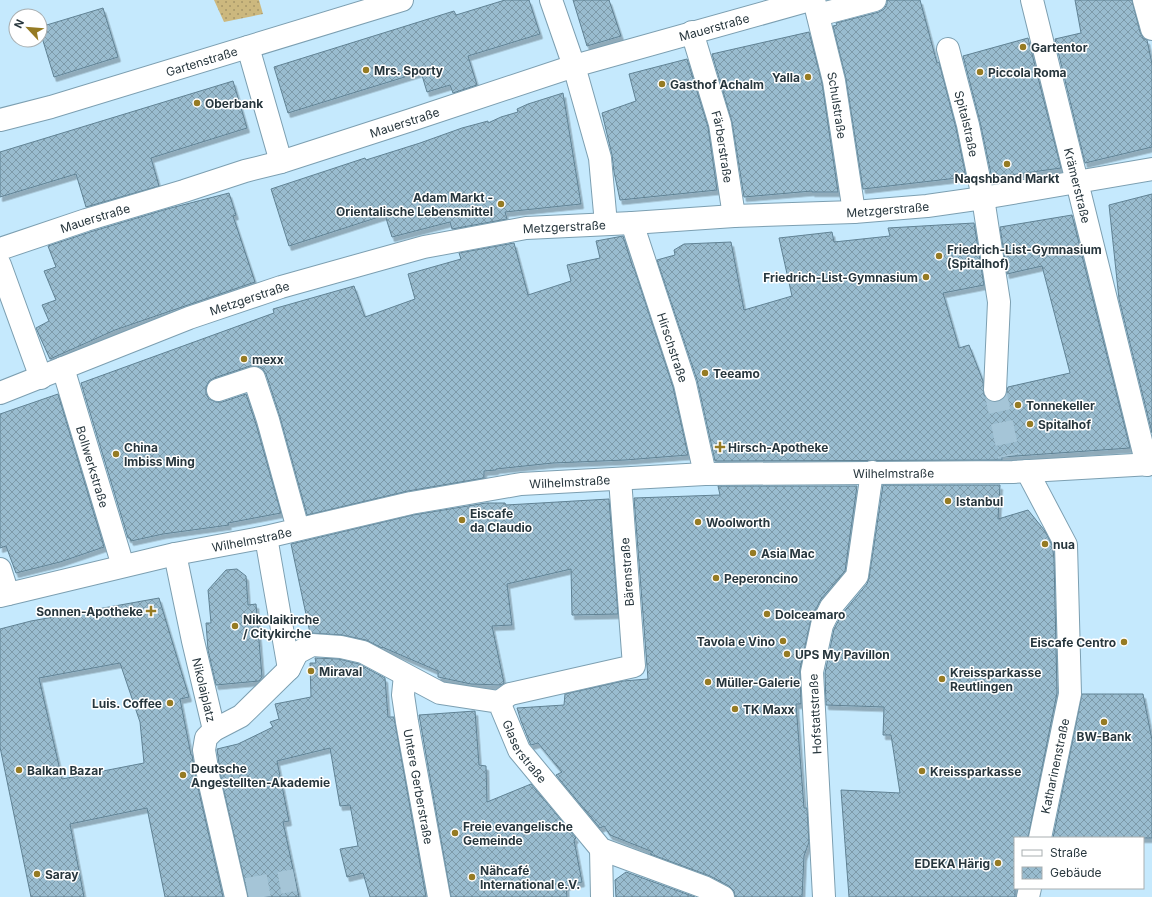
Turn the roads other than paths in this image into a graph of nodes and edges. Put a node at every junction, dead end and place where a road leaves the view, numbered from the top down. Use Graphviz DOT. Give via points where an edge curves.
graph roads {
  1 [pos="400,0"];
  2 [pos="551,0"];
  3 [pos="875,0"];
  4 [pos="1032,0"];
  5 [pos="1144,0"];
  6 [pos="814,5"];
  7 [pos="1152,29"];
  8 [pos="692,32"];
  9 [pos="248,48"];
  10 [pos="948,50"];
  11 [pos="574,66"];
  12 [pos="0,120"];
  13 [pos="281,162"];
  14 [pos="1152,169"];
  15 [pos="1078,183"];
  16 [pos="983,198"];
  17 [pos="854,212"];
  18 [pos="734,216"];
  19 [pos="632,223"];
  20 [pos="606,224"];
  21 [pos="0,249"];
  22 [pos="0,264"];
  23 [pos="64,368"];
  24 [pos="41,378"];
  25 [pos="218,390"];
  26 [pos="995,390"];
  27 [pos="0,393"];
  28 [pos="1150,465"];
  29 [pos="1016,466"];
  30 [pos="872,472"];
  31 [pos="705,474"];
  32 [pos="620,479"];
  33 [pos="298,529"];
  34 [pos="266,537"];
  35 [pos="175,554"];
  36 [pos="124,566"];
  37 [pos="0,569"];
  38 [pos="4,595"];
  39 [pos="289,669"];
  40 [pos="405,675"];
  41 [pos="499,702"];
  42 [pos="214,730"];
  43 [pos="1040,837"];
  44 [pos="601,849"];
  45 [pos="239,893"];
  46 [pos="439,897"];
  47 [pos="602,897"];
  48 [pos="723,897"];
  49 [pos="824,897"];
  1 -- 9 [label="street, Gartenstraße"];
  2 -- 11 [label="street"];
  3 -- 6 [label="street, Mauerstraße"];
  4 -- 15 [label="street, Krämerstraße"];
  5 -- 7 [label="street"];
  6 -- 8 [label="street, Mauerstraße"];
  6 -- 17 [label="street, Schulstraße" via="834,81"];
  8 -- 11 [label="street, Mauerstraße"];
  8 -- 18 [label="street, Färberstraße" via="720,124"];
  9 -- 12 [label="street, Gartenstraße"];
  9 -- 13 [label="street"];
  10 -- 16 [label="street, Spitalstraße" via="968,125"];
  11 -- 13 [label="street, Mauerstraße"];
  11 -- 20 [label="street" via="600,158"];
  13 -- 21 [label="street, Mauerstraße" via="86,220"];
  14 -- 15 [label="street, Metzgerstraße"];
  15 -- 16 [label="street, Metzgerstraße"];
  15 -- 28 [label="street, Krämerstraße"];
  16 -- 17 [label="street, Metzgerstraße"];
  16 -- 26 [label="street" via="999,302"];
  17 -- 18 [label="street, Metzgerstraße"];
  18 -- 19 [label="street, Metzgerstraße"];
  19 -- 20 [label="street, Metzgerstraße"];
  19 -- 31 [label="street, Hirschstraße" via="685,384"];
  20 -- 23 [label="street, Metzgerstraße" via="526,228 424,247 281,287 189,318"];
  22 -- 24 [label="street"];
  23 -- 24 [label="street, Metzgerstraße"];
  23 -- 36 [label="street, Bollwerkstraße"];
  24 -- 27 [label="street, Metzgerstraße"];
  25 -- 33 [label="street" via="254,378"];
  28 -- 29 [label="street, Wilhelmstraße"];
  29 -- 30 [label="street, Wilhelmstraße"];
  29 -- 43 [label="street, Katharinenstraße" via="1066,545 1070,694"];
  30 -- 31 [label="street, Wilhelmstraße"];
  30 -- 49 [label="street, Hofstattstraße" via="857,576 831,607 822,625 812,672"];
  31 -- 32 [label="street, Wilhelmstraße"];
  32 -- 33 [label="street, Wilhelmstraße" via="513,485 411,503"];
  32 -- 41 [label="street, Bärenstraße" via="634,666 510,694"];
  33 -- 34 [label="street, Wilhelmstraße"];
  34 -- 35 [label="street, Wilhelmstraße"];
  34 -- 39 [label="street"];
  35 -- 36 [label="street, Wilhelmstraße"];
  35 -- 42 [label="street, Nikolaiplatz"];
  36 -- 38 [label="street, Wilhelmstraße"];
  37 -- 38 [label="street"];
  39 -- 40 [label="street, Nikolaiplatz" via="297,654 312,645 342,647 363,652"];
  39 -- 42 [label="street, Nikolaiplatz" via="241,716"];
  40 -- 41 [label="street" via="440,693"];
  40 -- 46 [label="street, Untere Gerberstraße" via="403,695 407,722"];
  41 -- 44 [label="street, Glaserstraße" via="519,750"];
  42 -- 45 [label="street" via="206,738 204,750 209,780"];
  44 -- 47 [label="street"];
  44 -- 48 [label="street" via="704,887"];
}
